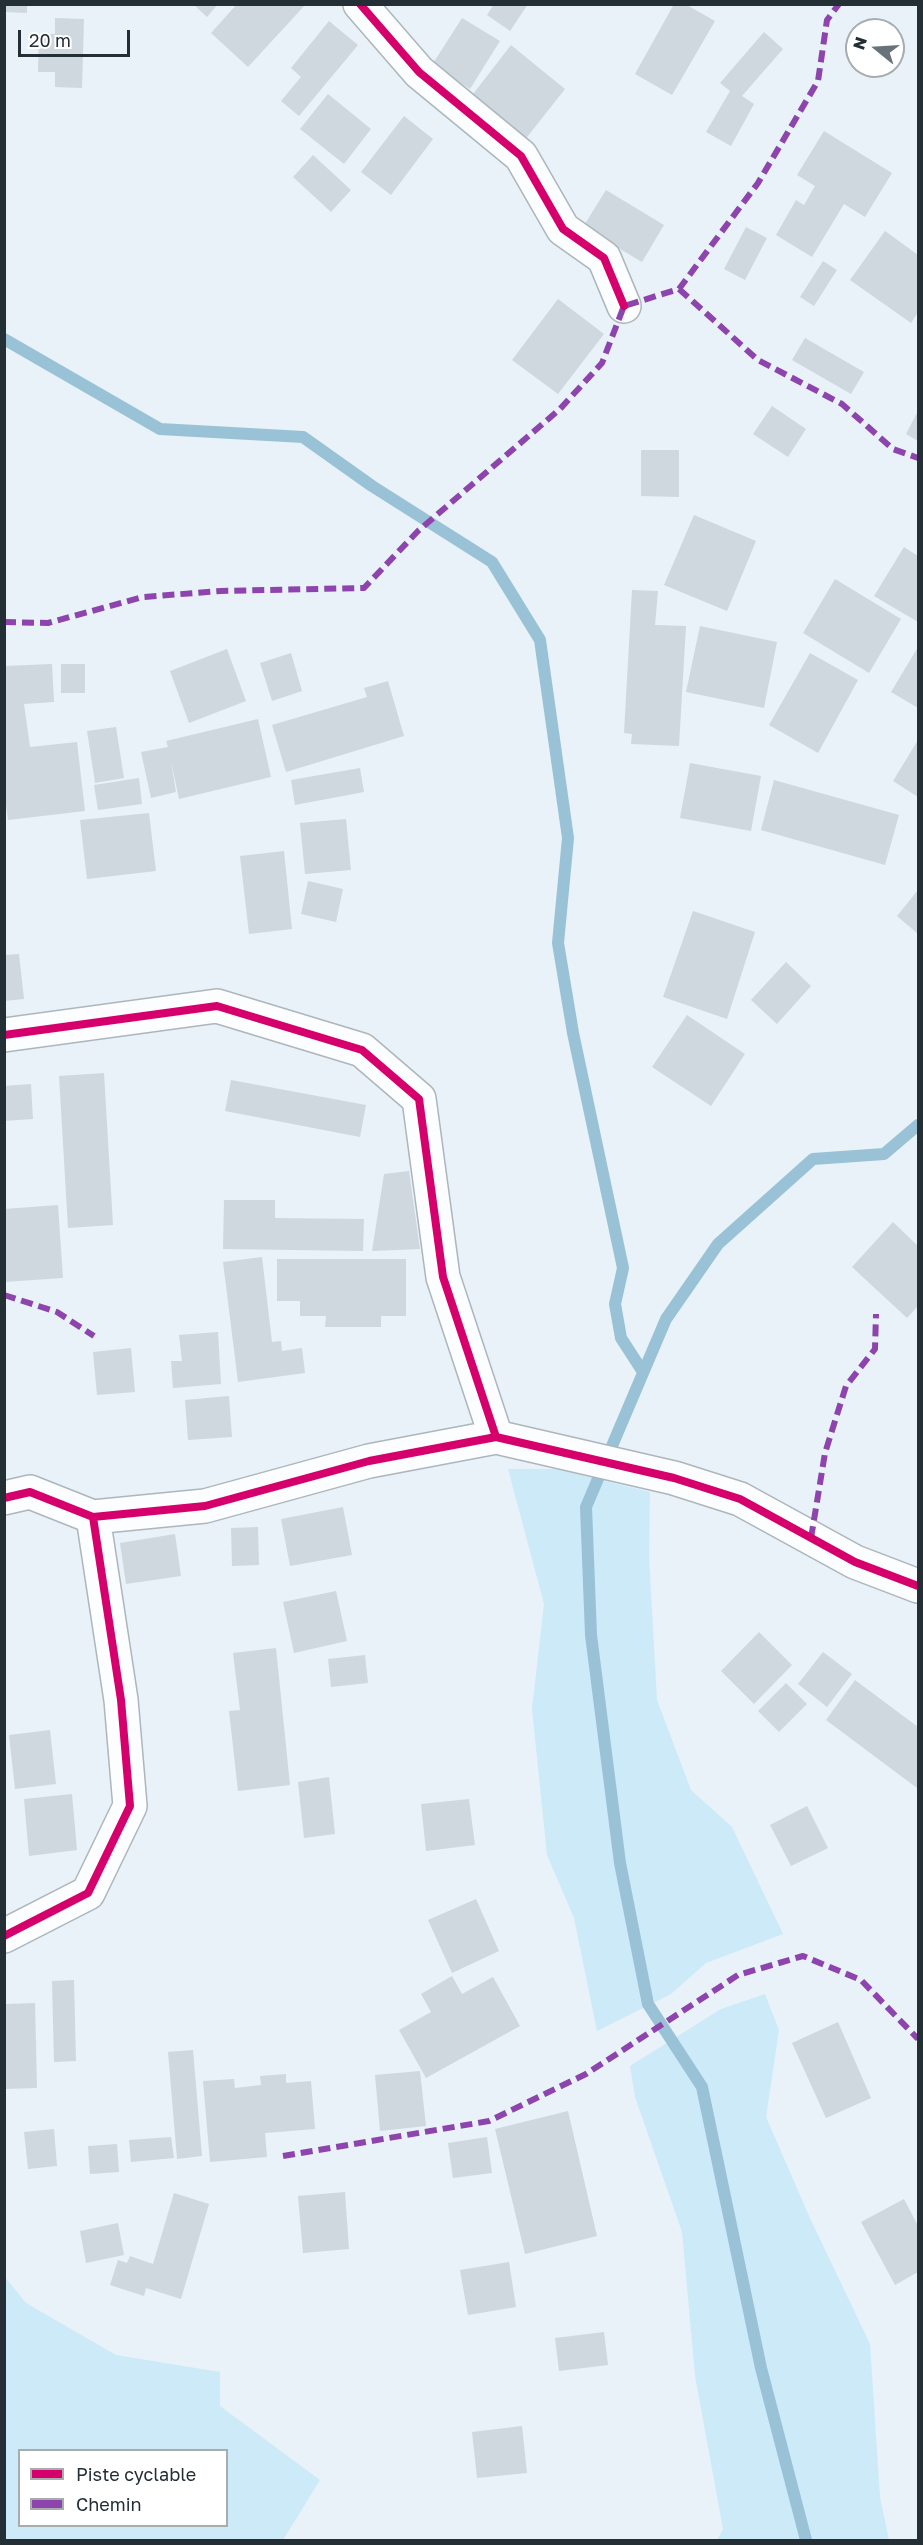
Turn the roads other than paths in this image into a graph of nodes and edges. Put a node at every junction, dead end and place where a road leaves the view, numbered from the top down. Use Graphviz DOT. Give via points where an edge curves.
graph roads {
  1 [pos="360,4"];
  2 [pos="624,306"];
  3 [pos="4,1035"];
  4 [pos="496,1437"];
  5 [pos="4,1498"];
  6 [pos="93,1517"];
  7 [pos="918,1586"];
  8 [pos="4,1936"];
  1 -- 2 [label="street" via="419,72 521,156 562,229 603,258"];
  3 -- 4 [label="street" via="217,1006 362,1050 419,1099 443,1277"];
  4 -- 6 [label="street" via="369,1461 205,1506"];
  4 -- 7 [label="street" via="674,1478 740,1499 855,1562"];
  5 -- 6 [label="street" via="30,1492"];
  6 -- 8 [label="street" via="121,1700 130,1806 88,1893"];
}
